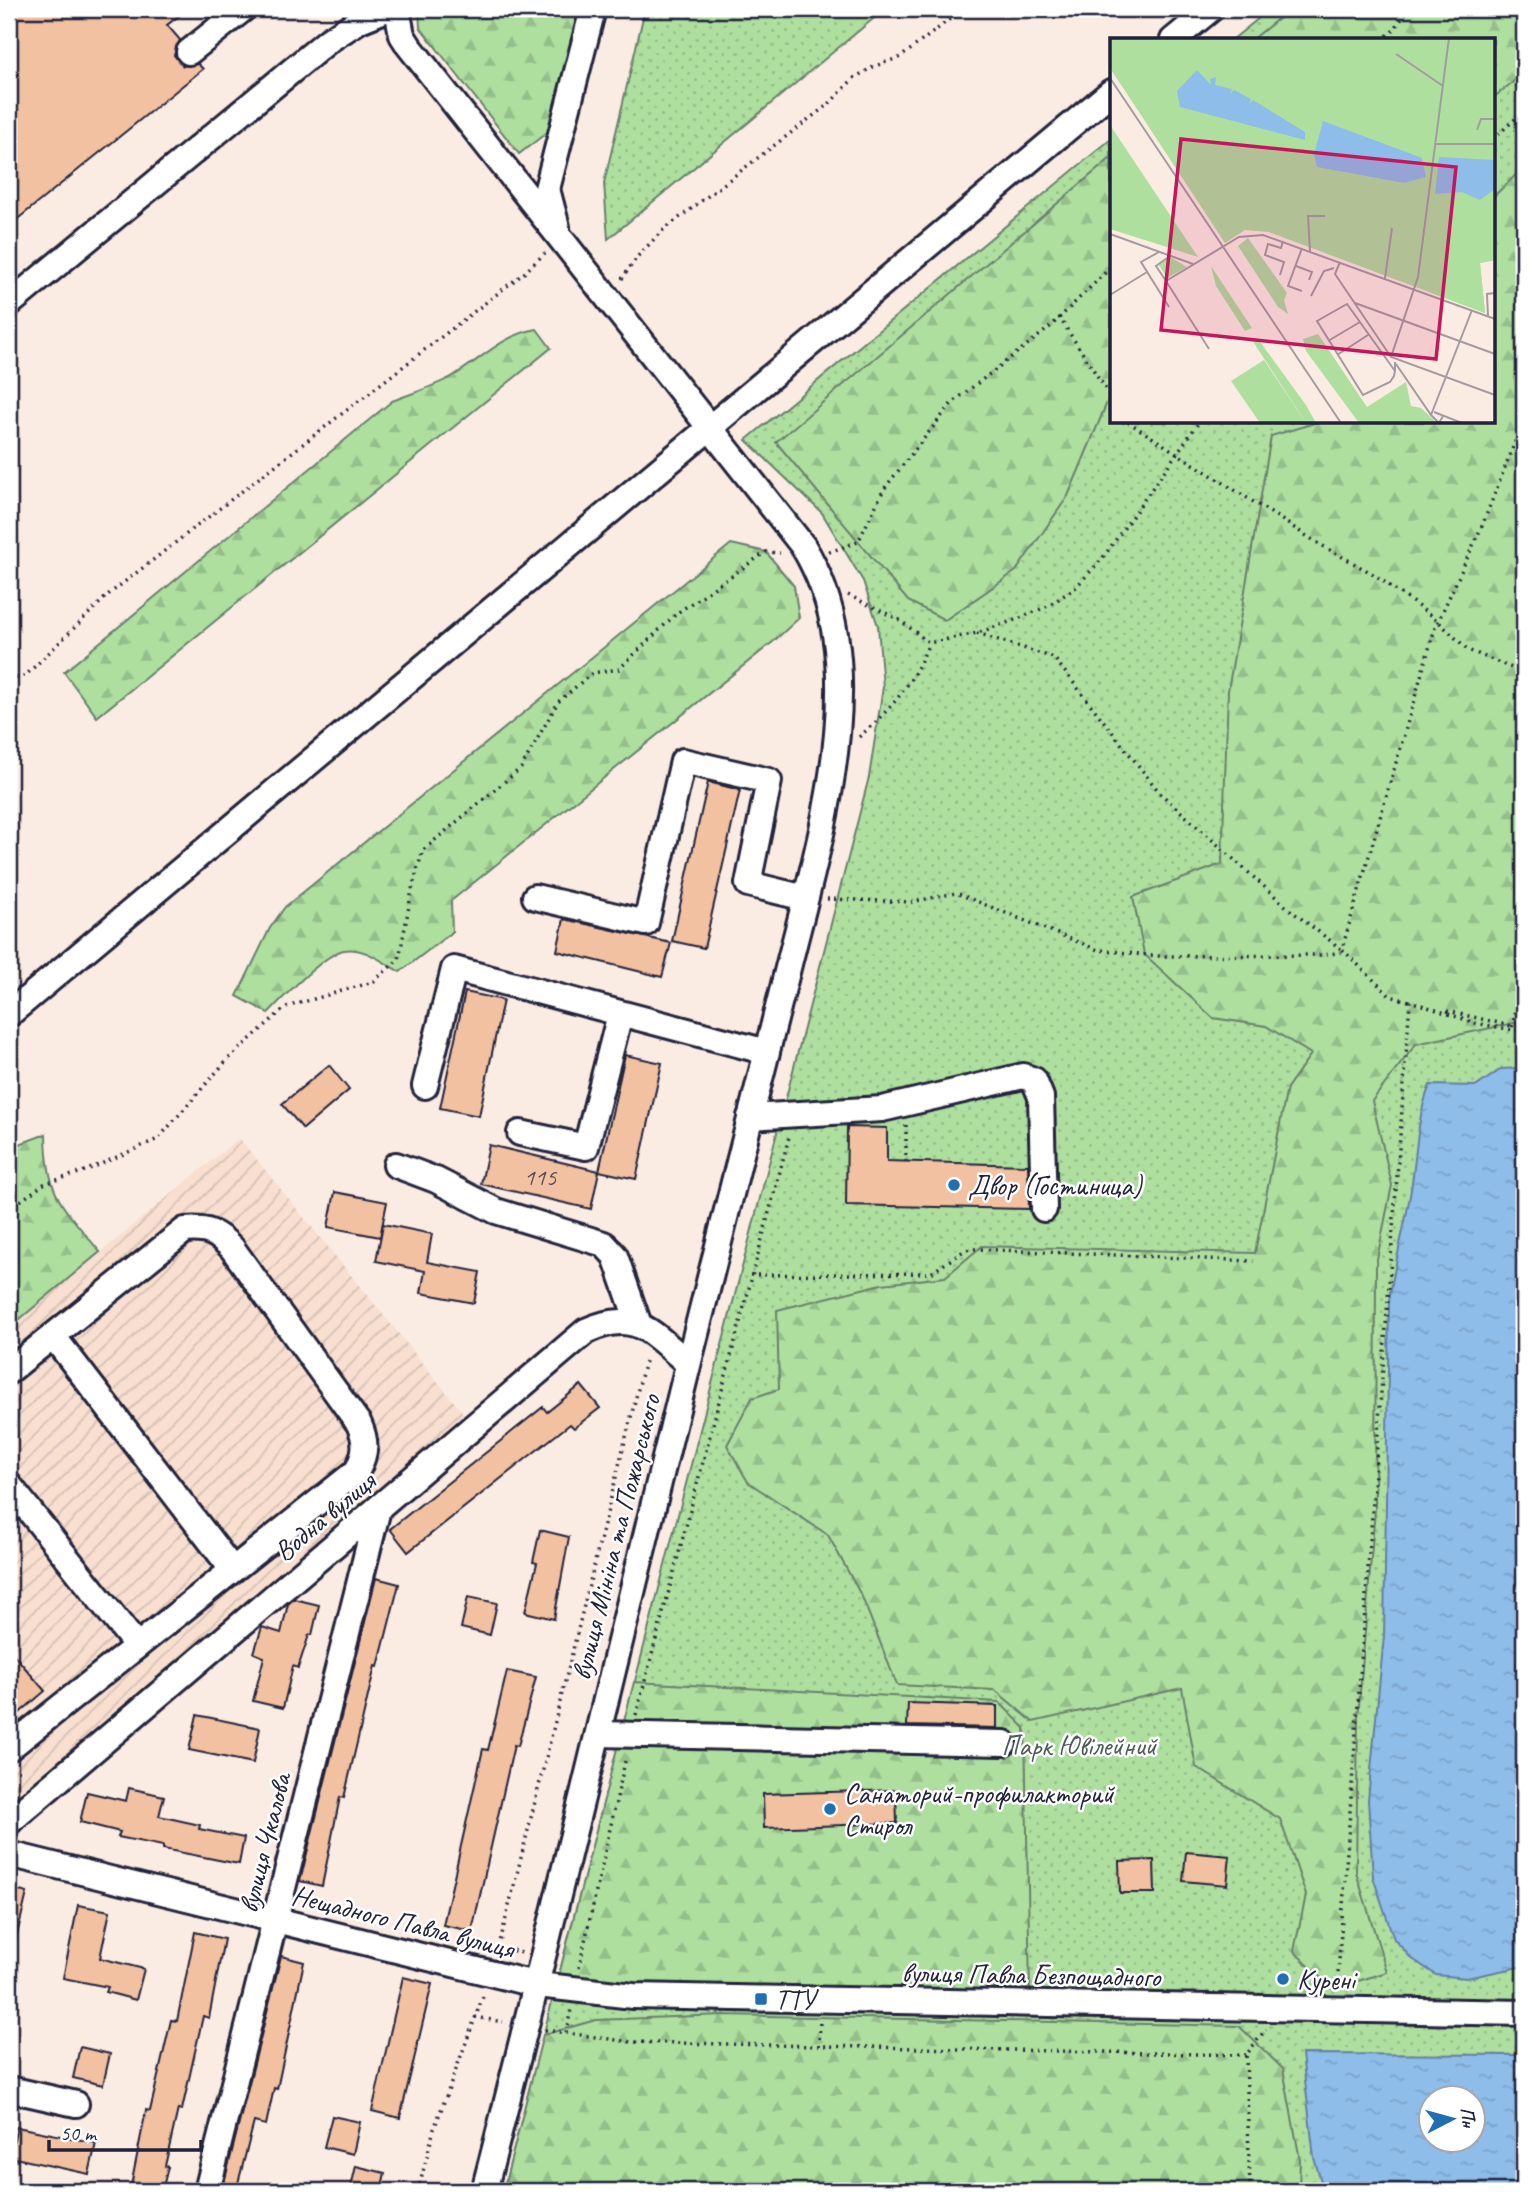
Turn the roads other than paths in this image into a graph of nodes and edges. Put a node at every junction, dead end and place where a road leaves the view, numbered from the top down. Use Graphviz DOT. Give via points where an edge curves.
graph roads {
  1 [pos="243,9"];
  2 [pos="387,9"];
  3 [pos="397,9"];
  4 [pos="592,9"];
  5 [pos="1211,9"];
  6 [pos="1175,38"];
  7 [pos="189,52"];
  8 [pos="1110,93"];
  9 [pos="560,238"];
  10 [pos="9,304"];
  11 [pos="710,427"];
  12 [pos="535,897"];
  13 [pos="805,898"];
  14 [pos="9,1014"];
  15 [pos="620,1014"];
  16 [pos="767,1052"];
  17 [pos="425,1086"];
  18 [pos="750,1117"];
  19 [pos="520,1133"];
  20 [pos="396,1166"];
  21 [pos="1044,1209"];
  22 [pos="645,1328"];
  23 [pos="53,1336"];
  24 [pos="688,1363"];
  25 [pos="9,1371"];
  26 [pos="9,1485"];
  27 [pos="379,1509"];
  28 [pos="232,1569"];
  29 [pos="137,1646"];
  30 [pos="598,1734"];
  31 [pos="1004,1743"];
  32 [pos="9,1748"];
  33 [pos="9,1822"];
  34 [pos="9,1854"];
  35 [pos="275,1920"];
  36 [pos="538,1985"];
  37 [pos="1524,2013"];
  38 [pos="9,2089"];
  39 [pos="76,2104"];
  40 [pos="207,2191"];
  41 [pos="484,2191"];
  1 -- 7 [label="street"];
  2 -- 10 [label="street" via="329,40"];
  3 -- 9 [label="street, вулиця Мініна та Пожарського" via="409,46"];
  4 -- 9 [label="street" via="547,189"];
  5 -- 6 [label="street"];
  8 -- 11 [label="street"];
  9 -- 11 [label="street, вулиця Мініна та Пожарського"];
  11 -- 13 [label="street, вулиця Мініна та Пожарського" via="808,554 833,615 838,651 834,759"];
  11 -- 14 [label="street"];
  12 -- 13 [label="street" via="646,923 683,761 769,781 748,884"];
  13 -- 16 [label="street, вулиця Мініна та Пожарського"];
  15 -- 16 [label="street"];
  15 -- 17 [label="street" via="454,969"];
  15 -- 19 [label="street" via="586,1147"];
  16 -- 18 [label="street, вулиця Мініна та Пожарського"];
  18 -- 21 [label="street" via="856,1112 1023,1076 1034,1080 1041,1097"];
  18 -- 24 [label="street, вулиця Мініна та Пожарського"];
  20 -- 22 [label="street" via="436,1180 496,1211 604,1244 615,1256"];
  22 -- 24 [label="street"];
  22 -- 27 [label="street, Водна вулиця" via="620,1320 586,1331"];
  23 -- 25 [label="street"];
  23 -- 28 [label="street"];
  23 -- 28 [label="street" via="185,1230 204,1228 232,1248 366,1438 365,1455 357,1471"];
  24 -- 30 [label="street, вулиця Мініна та Пожарського"];
  26 -- 29 [label="street"];
  27 -- 33 [label="street, Водна вулиця"];
  27 -- 35 [label="street, вулиця Чкалова"];
  28 -- 29 [label="street"];
  29 -- 32 [label="street"];
  30 -- 31 [label="street"];
  30 -- 36 [label="street, вулиця Мініна та Пожарського"];
  34 -- 35 [label="street, Нещадного Павла вулиця"];
  35 -- 36 [label="street, Нещадного Павла вулиця"];
  35 -- 40 [label="street, вулиця Чкалова"];
  36 -- 37 [label="street, вулиця Павла Безпощадного" via="646,1997"];
  36 -- 41 [label="street, вулиця Мініна та Пожарського"];
  38 -- 39 [label="street"];
}
